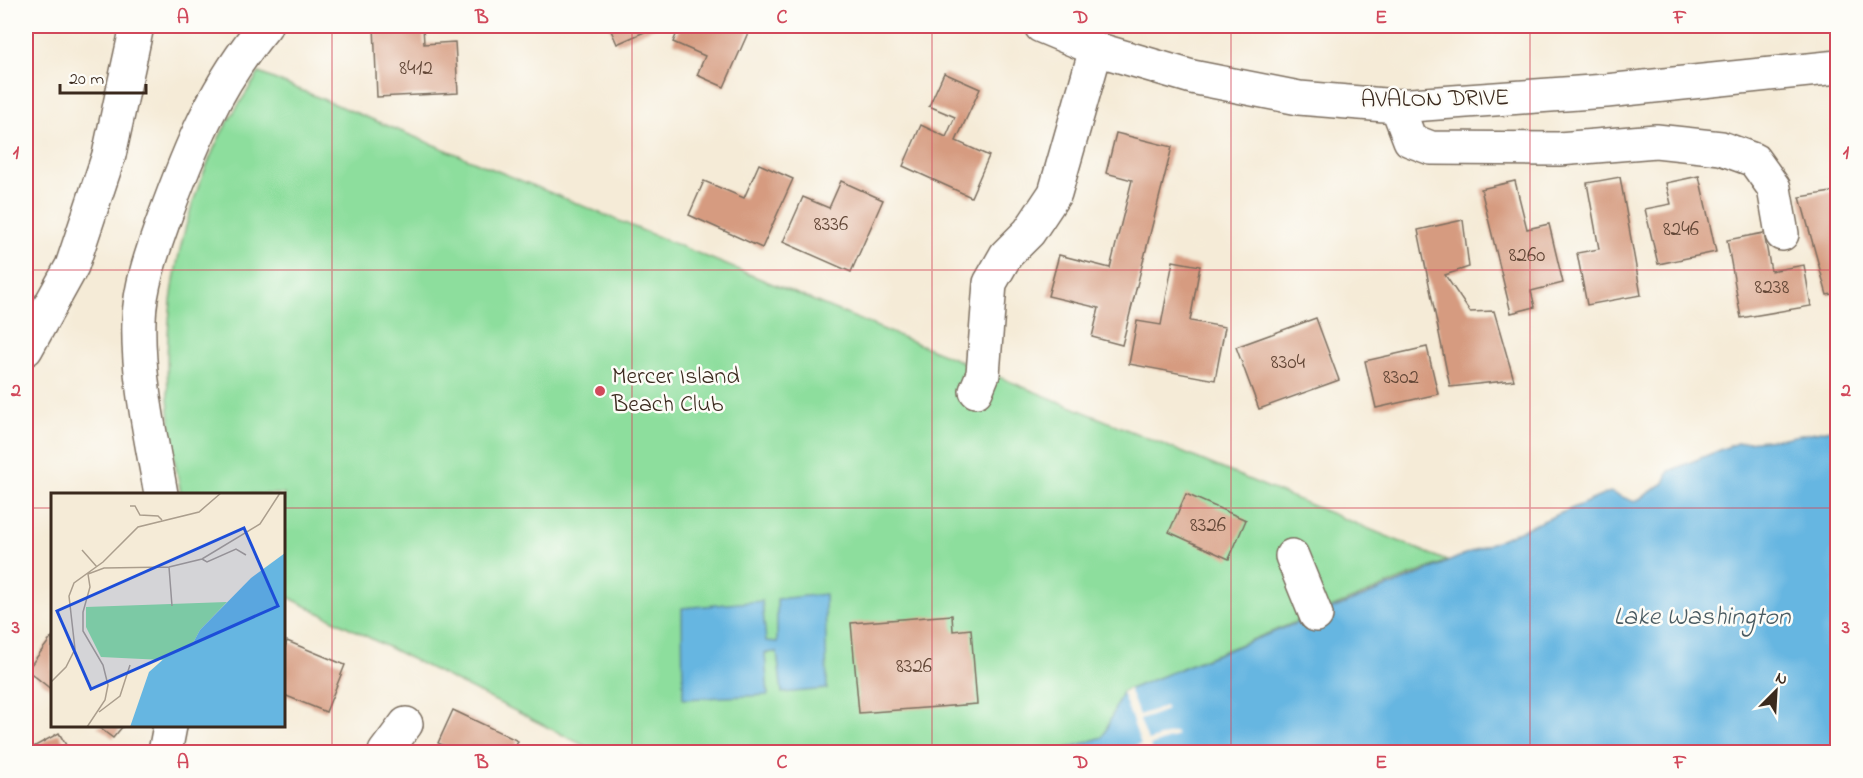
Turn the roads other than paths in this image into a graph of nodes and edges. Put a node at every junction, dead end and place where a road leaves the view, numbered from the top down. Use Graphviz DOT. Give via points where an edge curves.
graph roads {
  1 [pos="137,26"];
  2 [pos="265,26"];
  3 [pos="1041,26"];
  4 [pos="1096,49"];
  5 [pos="1838,67"];
  6 [pos="1397,106"];
  7 [pos="1782,234"];
  8 [pos="26,350"];
  9 [pos="976,391"];
  10 [pos="161,493"];
  11 [pos="1292,556"];
  12 [pos="1316,615"];
  13 [pos="406,724"];
  14 [pos="170,727"];
  15 [pos="165,753"];
  16 [pos="386,753"];
  1 -- 8 [label="street" via="109,155 72,266"];
  2 -- 10 [label="street" via="211,105 185,161 148,266 139,317 141,376"];
  3 -- 4 [label="street, AVALON DRIVE"];
  4 -- 6 [label="street, AVALON DRIVE" via="1192,77 1299,98"];
  4 -- 9 [label="street" via="1055,193 1029,232 1006,255 990,283 983,374"];
  5 -- 6 [label="street, AVALON DRIVE" via="1606,92"];
  6 -- 7 [label="street" via="1410,140 1431,148 1559,149 1656,141 1721,148 1754,160 1774,188"];
  11 -- 12 [label="street"];
  13 -- 16 [label="street"];
  14 -- 15 [label="street"];
}
